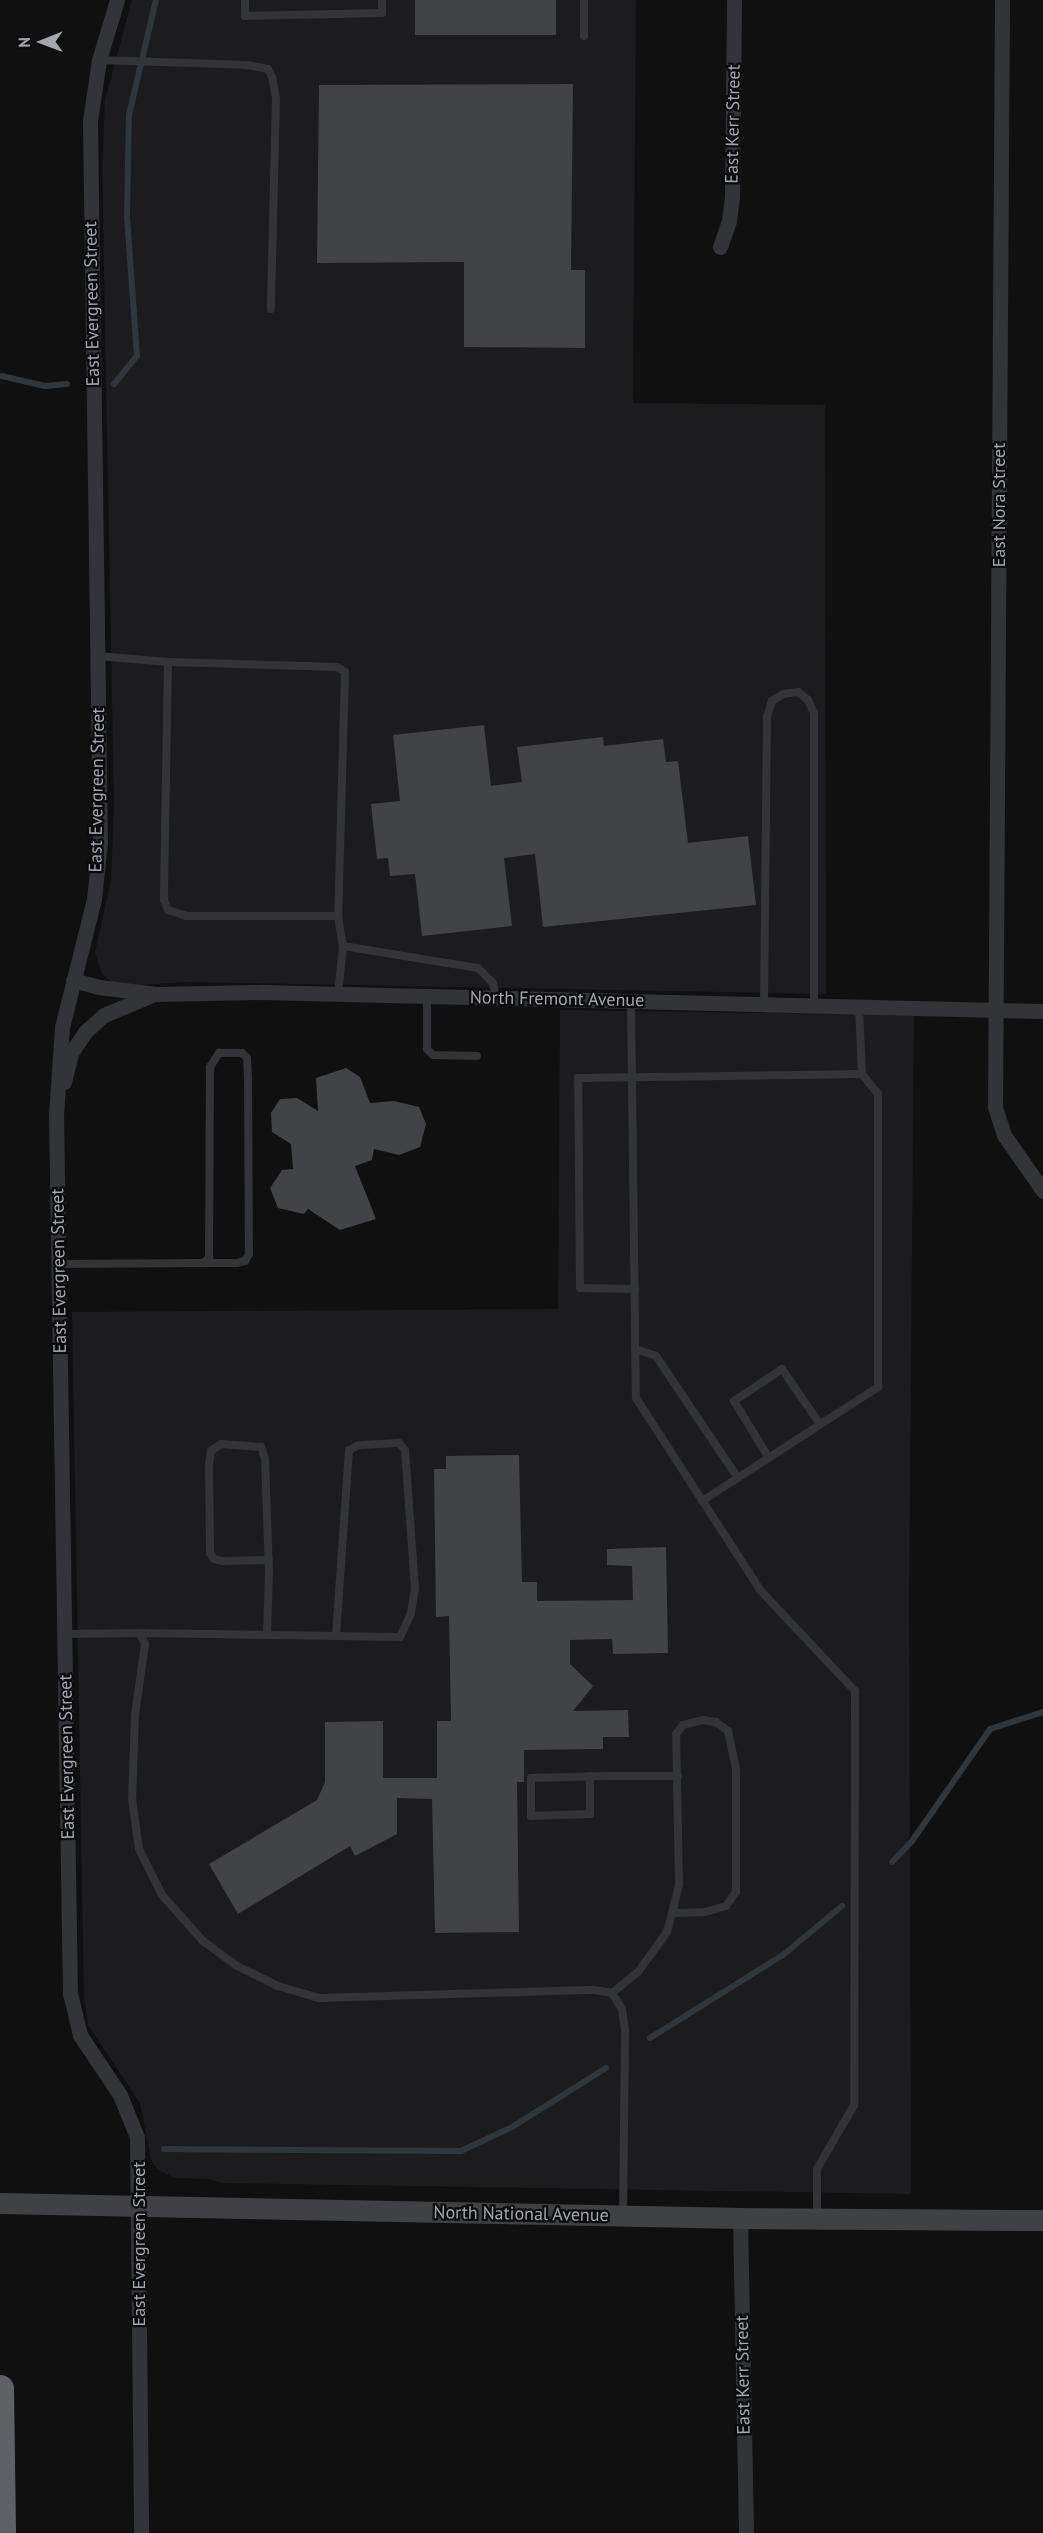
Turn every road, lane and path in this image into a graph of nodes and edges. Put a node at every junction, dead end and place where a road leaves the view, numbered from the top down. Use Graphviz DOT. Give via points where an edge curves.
graph roads {
  1 [pos="117,0"];
  2 [pos="245,0"];
  3 [pos="382,0"];
  4 [pos="584,0"];
  5 [pos="734,0"];
  6 [pos="1002,0"];
  7 [pos="584,36"];
  8 [pos="99,60"];
  9 [pos="720,247"];
  10 [pos="270,309"];
  11 [pos="98,656"];
  12 [pos="168,662"];
  13 [pos="338,916"];
  14 [pos="343,946"];
  15 [pos="73,980"];
  16 [pos="156,994"];
  17 [pos="338,994"];
  18 [pos="427,996"];
  19 [pos="496,998"];
  20 [pos="631,1001"];
  21 [pos="764,1004"];
  22 [pos="814,1006"];
  23 [pos="859,1007"];
  24 [pos="996,1010"];
  25 [pos="1043,1011"];
  26 [pos="477,1056"];
  27 [pos="862,1074"];
  28 [pos="632,1077"];
  29 [pos="56,1114"];
  30 [pos="1043,1191"];
  31 [pos="203,1263"];
  32 [pos="59,1264"];
  33 [pos="635,1289"];
  34 [pos="635,1349"];
  35 [pos="820,1424"];
  36 [pos="769,1458"];
  37 [pos="738,1478"];
  38 [pos="702,1501"];
  39 [pos="268,1560"];
  40 [pos="140,1633"];
  41 [pos="65,1634"];
  42 [pos="267,1635"];
  43 [pos="336,1636"];
  44 [pos="590,1776"];
  45 [pos="678,1776"];
  46 [pos="672,1913"];
  47 [pos="612,1994"];
  48 [pos="0,2203"];
  49 [pos="138,2206"];
  50 [pos="623,2216"];
  51 [pos="740,2218"];
  52 [pos="817,2218"];
  53 [pos="1043,2220"];
  54 [pos="0,2388"];
  55 [pos="2,2533"];
  56 [pos="141,2533"];
  57 [pos="746,2533"];
  1 -- 8 [label="street, East Evergreen Street"];
  2 -- 3 [label="lane" via="245,16 382,13"];
  4 -- 7 [label="lane"];
  5 -- 9 [label="street, East Kerr Street" via="732,197"];
  6 -- 24 [label="street, East Nora Street"];
  8 -- 10 [label="lane" via="268,69 276,98"];
  8 -- 11 [label="street, East Evergreen Street" via="90,139"];
  11 -- 12 [label="lane"];
  11 -- 15 [label="street, East Evergreen Street" via="100,842 94,899"];
  12 -- 13 [label="lane" via="164,900 168,910 186,916"];
  12 -- 13 [label="lane" via="337,667 345,672"];
  13 -- 14 [label="lane"];
  14 -- 17 [label="lane"];
  14 -- 19 [label="lane" via="478,968 493,983"];
  15 -- 16 [label="street, North Fremont Avenue"];
  15 -- 29 [label="street, East Evergreen Street" via="58,1056"];
  16 -- 17 [label="street, North Fremont Avenue"];
  16 -- 29 [label="street" via="104,1015 85,1032 71,1053"];
  17 -- 18 [label="street, North Fremont Avenue"];
  18 -- 19 [label="street, North Fremont Avenue"];
  18 -- 26 [label="lane" via="427,1049 433,1055"];
  19 -- 20 [label="street, North Fremont Avenue"];
  20 -- 21 [label="street, North Fremont Avenue"];
  20 -- 28 [label="lane"];
  21 -- 22 [label="street, North Fremont Avenue"];
  21 -- 22 [label="lane" via="767,717 772,701 783,694 798,693 808,700 814,713"];
  22 -- 23 [label="street, North Fremont Avenue"];
  23 -- 24 [label="street, North Fremont Avenue"];
  23 -- 27 [label="lane"];
  24 -- 25 [label="street, North Fremont Avenue"];
  24 -- 30 [label="street, East Nora Street" via="995,1107 1004,1135"];
  27 -- 28 [label="lane"];
  27 -- 35 [label="lane" via="878,1094 878,1387"];
  28 -- 33 [label="lane"];
  28 -- 33 [label="lane" via="578,1078 580,1288"];
  29 -- 32 [label="street, East Evergreen Street"];
  31 -- 31 [label="lane" via="210,1251 210,1067 219,1053 242,1053 247,1058 248,1078 249,1254 245,1261 237,1263"];
  31 -- 32 [label="lane"];
  32 -- 41 [label="street, East Evergreen Street"];
  33 -- 34 [label="lane"];
  34 -- 37 [label="lane" via="656,1356"];
  34 -- 38 [label="lane" via="636,1398"];
  35 -- 36 [label="lane"];
  35 -- 36 [label="lane" via="782,1369 735,1401"];
  36 -- 37 [label="lane"];
  37 -- 38 [label="lane"];
  38 -- 52 [label="lane" via="760,1590 855,1691 854,2105 817,2169"];
  39 -- 39 [label="lane" via="265,1459 261,1447 221,1444 212,1451 209,1466 210,1553 222,1561"];
  39 -- 42 [label="lane"];
  40 -- 41 [label="lane"];
  40 -- 42 [label="lane"];
  40 -- 47 [label="lane" via="145,1644 135,1715 132,1799 139,1848 162,1895 203,1941 237,1966 278,1986 319,1998 594,1990"];
  41 -- 49 [label="street, East Evergreen Street" via="72,2008 86,2049 120,2095 133,2123 138,2152"];
  42 -- 43 [label="lane"];
  43 -- 43 [label="lane" via="349,1450 359,1445 399,1443 405,1450 415,1589 411,1613 400,1637"];
  44 -- 44 [label="lane" via="531,1778 531,1816 590,1814"];
  44 -- 45 [label="lane"];
  45 -- 46 [label="lane" via="679,1884"];
  45 -- 46 [label="lane" via="676,1734 683,1725 702,1720 716,1722 728,1731 736,1770 736,1892 726,1906 705,1912"];
  46 -- 47 [label="lane" via="667,1932 638,1972"];
  47 -- 50 [label="lane" via="622,2009 625,2030"];
  48 -- 49 [label="main road, North National Avenue"];
  49 -- 50 [label="main road, North National Avenue"];
  49 -- 56 [label="street, East Evergreen Street"];
  50 -- 51 [label="main road, North National Avenue"];
  51 -- 52 [label="main road, North National Avenue"];
  51 -- 57 [label="street, East Kerr Street"];
  52 -- 53 [label="main road, North National Avenue"];
  54 -- 55 [label="highway"];
}
